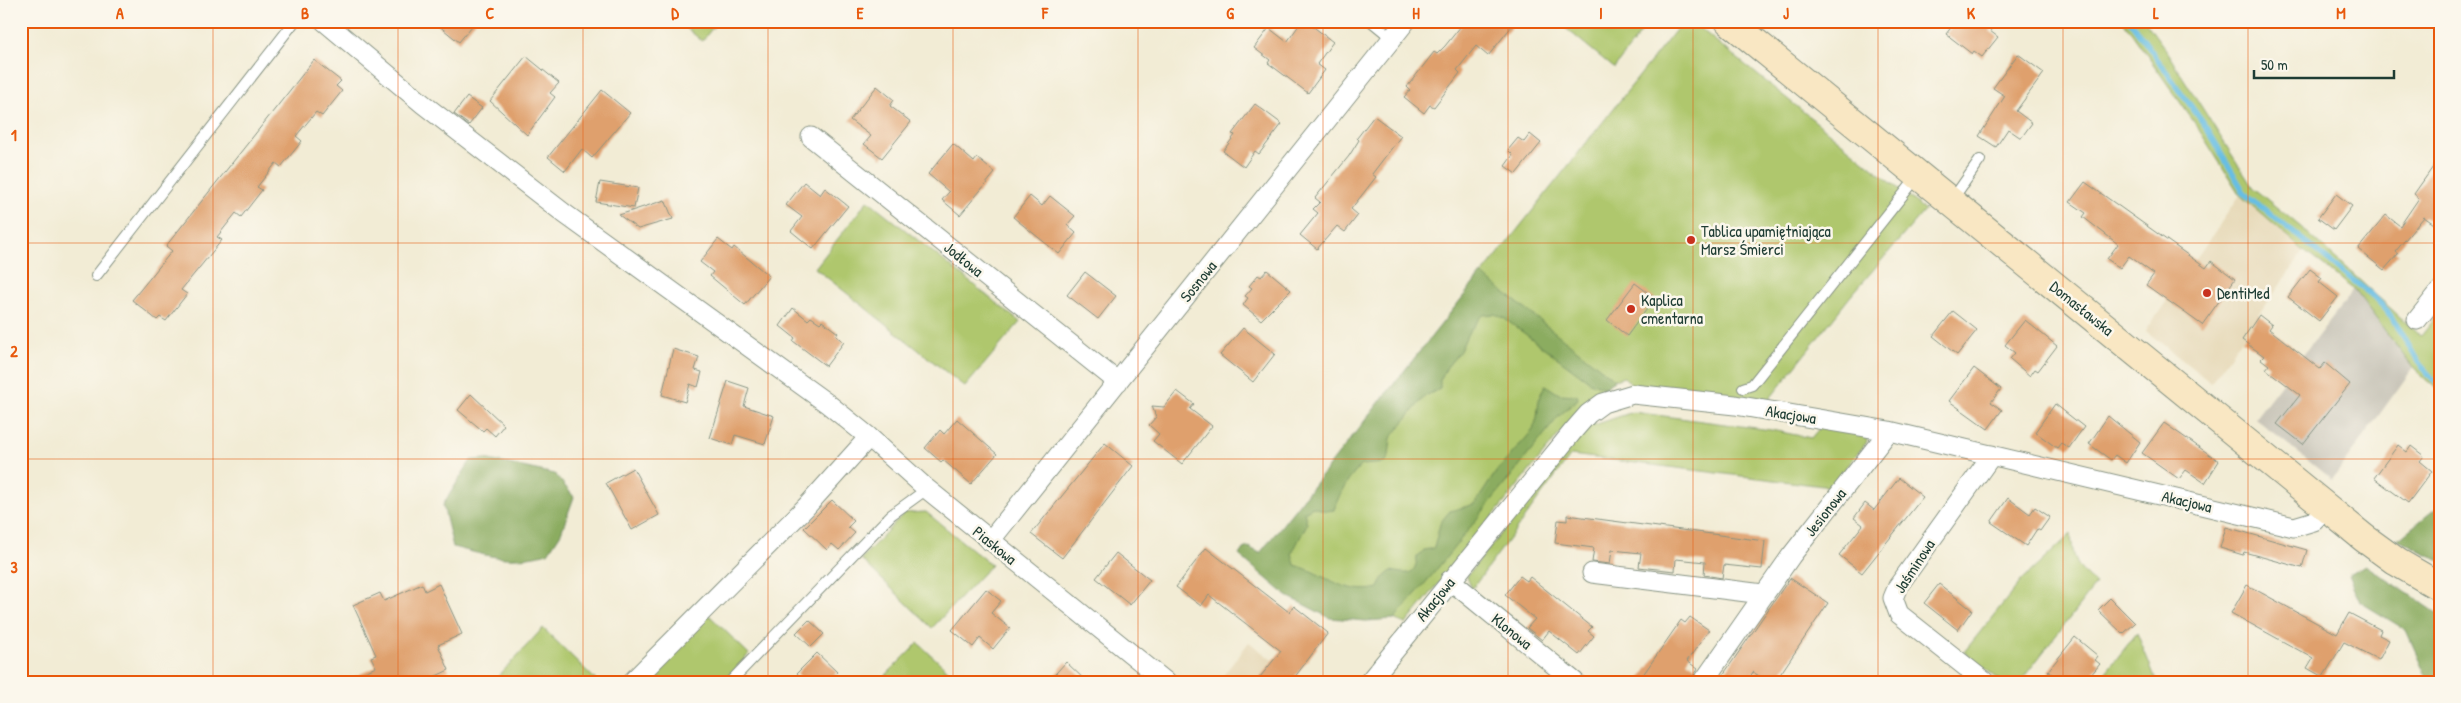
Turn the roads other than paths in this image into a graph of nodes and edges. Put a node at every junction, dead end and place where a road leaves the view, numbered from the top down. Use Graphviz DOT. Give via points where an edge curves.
graph roads {
  1 [pos="295,21"];
  2 [pos="324,21"];
  3 [pos="1371,21"];
  4 [pos="1406,21"];
  5 [pos="1732,22"];
  6 [pos="1393,39"];
  7 [pos="811,137"];
  8 [pos="1980,160"];
  9 [pos="1918,175"];
  10 [pos="1951,201"];
  11 [pos="96,276"];
  12 [pos="2440,291"];
  13 [pos="2417,320"];
  14 [pos="1118,382"];
  15 [pos="1743,388"];
  16 [pos="1889,431"];
  17 [pos="869,436"];
  18 [pos="1992,455"];
  19 [pos="927,489"];
  20 [pos="2327,507"];
  21 [pos="990,541"];
  22 [pos="1592,573"];
  23 [pos="1450,580"];
  24 [pos="2440,587"];
  25 [pos="1763,594"];
  26 [pos="632,682"];
  27 [pos="730,682"];
  28 [pos="1166,682"];
  29 [pos="1369,682"];
  30 [pos="1575,682"];
  31 [pos="1703,682"];
  32 [pos="1985,682"];
  1 -- 11 [label="lane"];
  2 -- 17 [label="street, Piaskowa" via="423,104 565,214"];
  3 -- 6 [label="lane"];
  4 -- 6 [label="street, Sosnowa"];
  5 -- 9 [label="street, Domasławska"];
  6 -- 14 [label="street, Sosnowa"];
  7 -- 14 [label="street, Jodłowa"];
  8 -- 10 [label="lane"];
  9 -- 10 [label="street, Domasławska"];
  9 -- 15 [label="lane" via="1752,385"];
  10 -- 20 [label="street, Domasławska"];
  12 -- 13 [label="street"];
  14 -- 21 [label="street, Sosnowa"];
  16 -- 18 [label="street, Akacjowa"];
  16 -- 23 [label="street, Akacjowa" via="1654,395 1633,394 1617,398 1595,408 1574,430"];
  16 -- 25 [label="street, Jesionowa"];
  17 -- 19 [label="street, Piaskowa"];
  17 -- 26 [label="street" via="806,507"];
  18 -- 20 [label="street, Akacjowa" via="2294,527 2314,521"];
  18 -- 32 [label="street, Jaśminowa" via="1898,586 1893,598 1898,614"];
  19 -- 21 [label="street, Piaskowa"];
  19 -- 27 [label="lane" via="890,515"];
  20 -- 24 [label="street, Domasławska" via="2398,562"];
  21 -- 28 [label="street, Piaskowa"];
  22 -- 25 [label="street"];
  23 -- 29 [label="street, Akacjowa"];
  23 -- 30 [label="street, Klonowa"];
  25 -- 31 [label="street, Jesionowa"];
}
